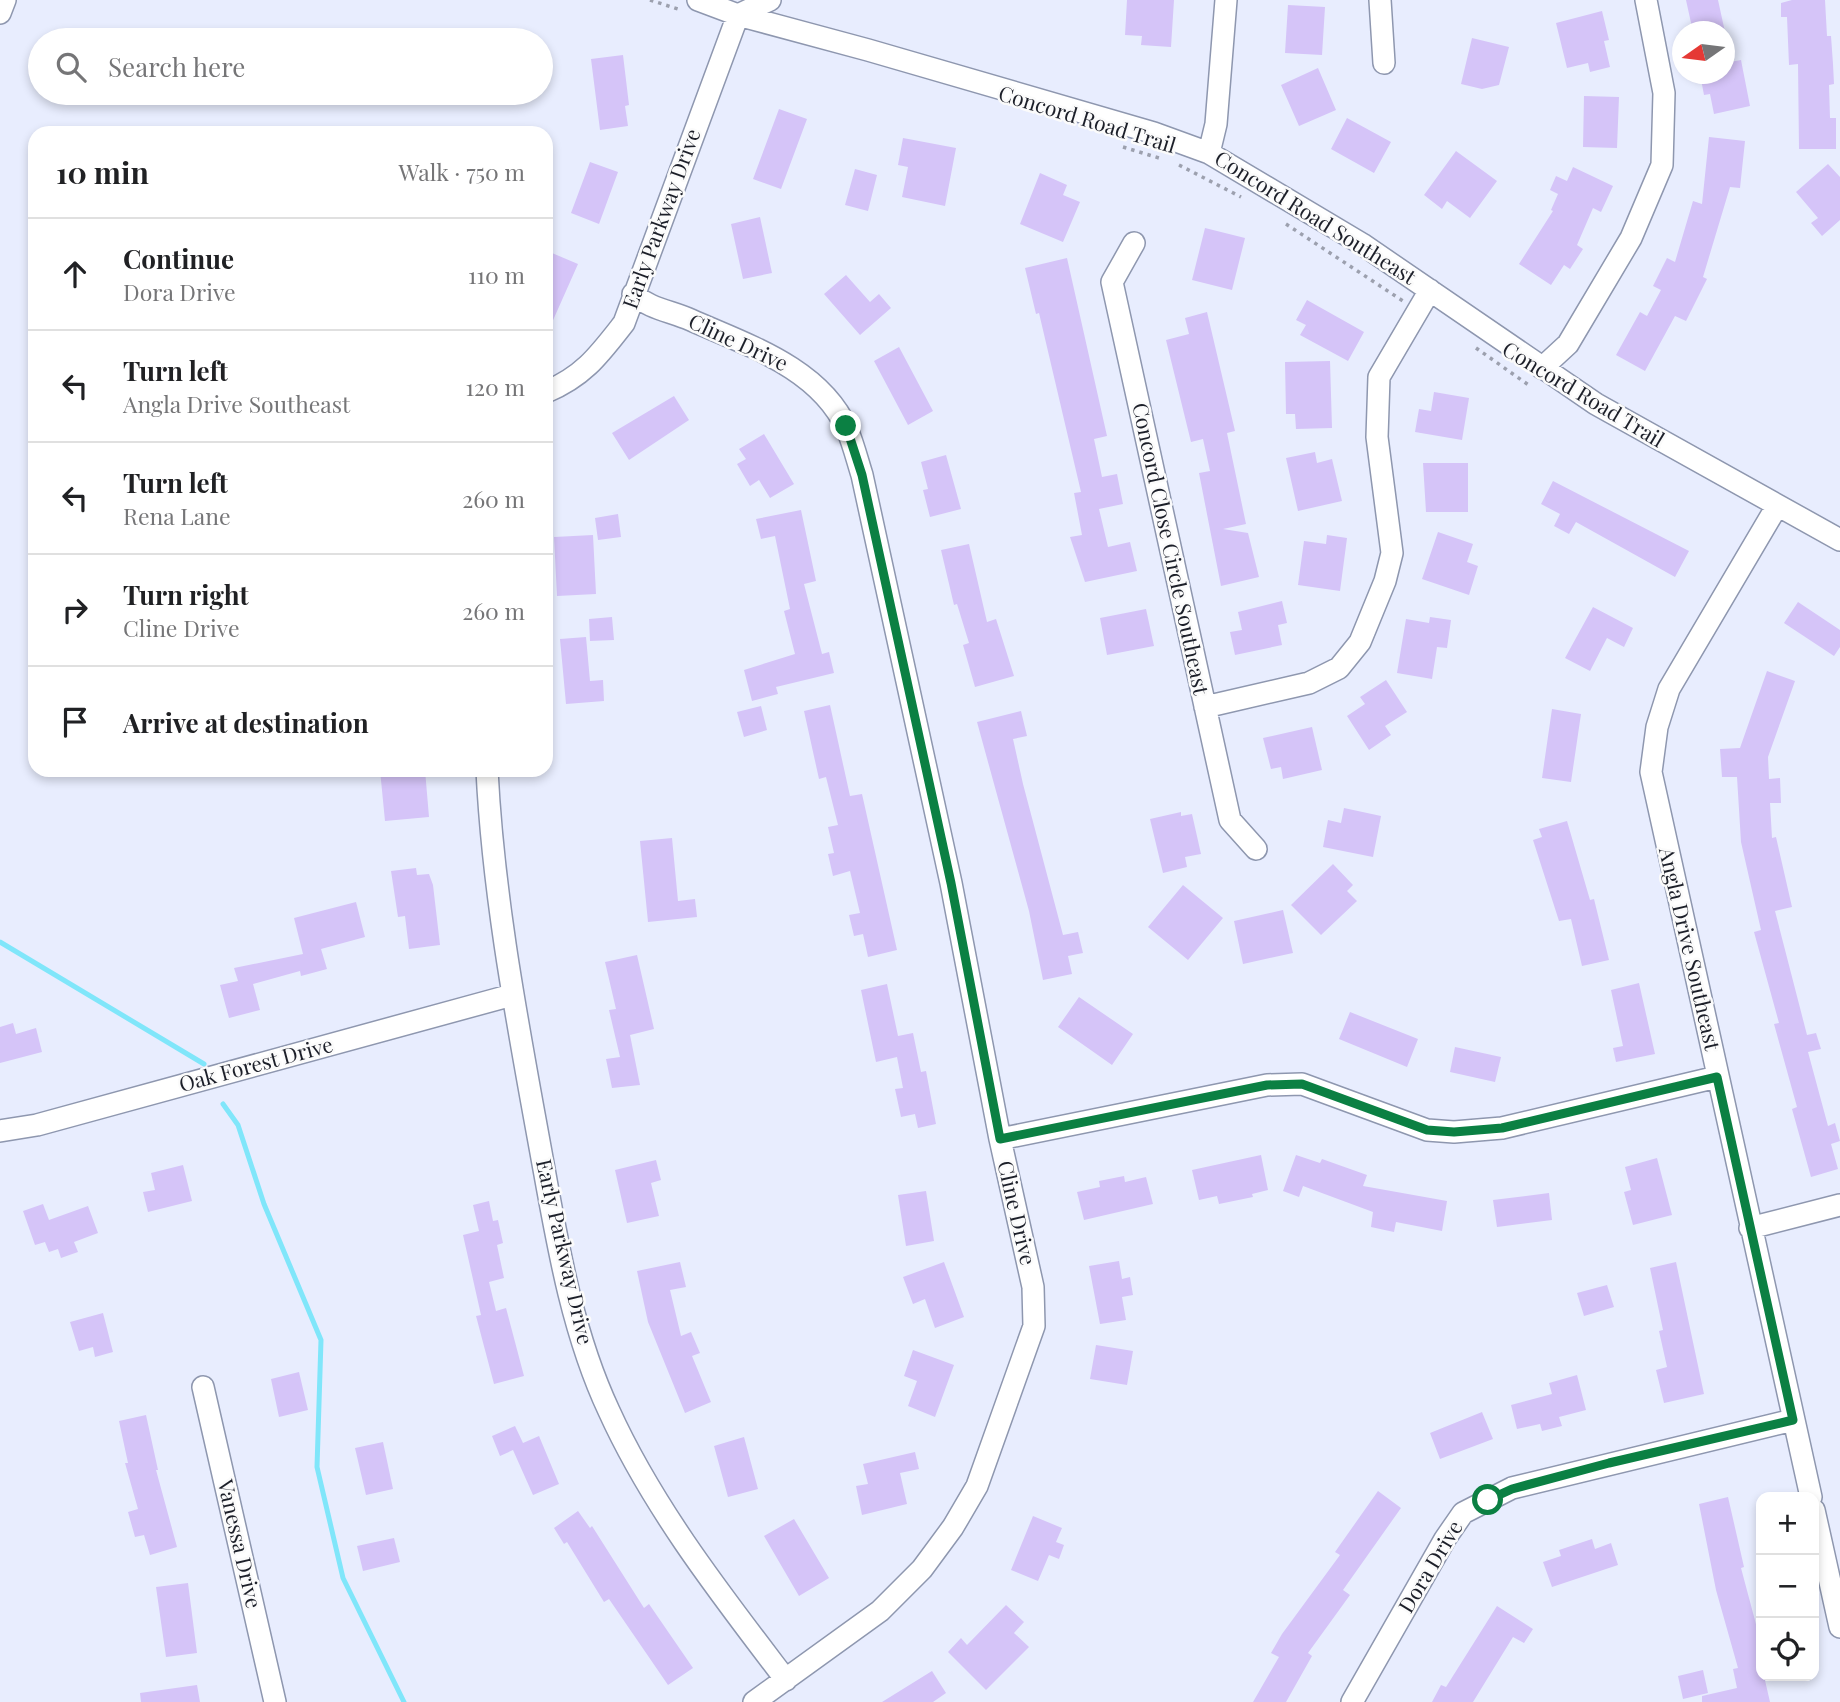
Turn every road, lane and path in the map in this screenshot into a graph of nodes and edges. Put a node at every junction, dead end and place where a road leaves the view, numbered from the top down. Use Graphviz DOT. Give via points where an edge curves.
graph roads {
  1 [pos="5,0"];
  2 [pos="650,0"];
  3 [pos="770,0"];
  4 [pos="1226,0"];
  5 [pos="1380,0"];
  6 [pos="1646,0"];
  7 [pos="692,6"];
  8 [pos="0,13"];
  9 [pos="738,15"];
  10 [pos="1384,63"];
  11 [pos="1111,143"];
  12 [pos="1209,153"];
  13 [pos="1162,159"];
  14 [pos="1175,163"];
  15 [pos="1252,203"];
  16 [pos="1285,224"];
  17 [pos="1134,243"];
  18 [pos="1430,290"];
  19 [pos="633,294"];
  20 [pos="1419,310"];
  21 [pos="1473,346"];
  22 [pos="1542,368"];
  23 [pos="553,389"];
  24 [pos="1542,393"];
  25 [pos="1777,506"];
  26 [pos="1840,540"];
  27 [pos="1205,707"];
  28 [pos="488,777"];
  29 [pos="1256,849"];
  30 [pos="512,995"];
  31 [pos="1717,1077"];
  32 [pos="0,1130"];
  33 [pos="1000,1139"];
  34 [pos="1840,1205"];
  35 [pos="1750,1228"];
  36 [pos="203,1387"];
  37 [pos="1793,1420"];
  38 [pos="1810,1492"];
  39 [pos="1819,1532"];
  40 [pos="1840,1627"];
  41 [pos="786,1680"];
  42 [pos="275,1702"];
  43 [pos="754,1702"];
  44 [pos="1352,1702"];
  1 -- 8 [label="street"];
  2 -- 7 [label="path"];
  3 -- 9 [label="street"];
  4 -- 12 [label="street" via="1216,124"];
  5 -- 10 [label="street"];
  6 -- 22 [label="street" via="1664,93 1662,165 1631,238 1568,344"];
  7 -- 9 [label="street, Concord Road Southeast"];
  9 -- 12 [label="street, Concord Road Southeast"];
  9 -- 19 [label="street, Early Parkway Drive"];
  11 -- 13 [label="path, Concord Road Trail"];
  12 -- 18 [label="street, Concord Road Southeast"];
  14 -- 15 [label="path, Concord Road Trail"];
  16 -- 20 [label="path"];
  17 -- 27 [label="street, Concord Close Circle Southeast" via="1112,282"];
  18 -- 20 [label="street"];
  18 -- 22 [label="street, Concord Road Southeast"];
  19 -- 23 [label="street, Early Parkway Drive" via="624,323 596,360 571,382"];
  19 -- 33 [label="street, Cline Drive" via="645,305 685,318 805,376 846,426 862,475 948,870"];
  20 -- 27 [label="street" via="1379,377 1377,437 1392,553 1360,642 1339,668 1309,683"];
  21 -- 24 [label="path, Concord Road Trail"];
  22 -- 25 [label="street, Concord Road Southeast" via="1646,434"];
  25 -- 26 [label="street, Concord Road Southeast"];
  25 -- 31 [label="street, Angla Drive Southeast" via="1669,689 1657,727 1651,772"];
  27 -- 29 [label="street, Concord Close Circle Southeast" via="1230,820"];
  28 -- 30 [label="street, Early Parkway Drive"];
  30 -- 32 [label="street, Oak Forest Drive" via="37,1125"];
  30 -- 41 [label="street, Early Parkway Drive" via="580,1335 608,1410 679,1531"];
  31 -- 33 [label="street" via="1502,1128 1427,1130 1302,1084 1267,1085"];
  31 -- 35 [label="street, Angla Drive Southeast"];
  33 -- 41 [label="street, Cline Drive" via="1033,1287 1034,1326 977,1486 922,1569 880,1611"];
  34 -- 35 [label="street"];
  35 -- 37 [label="street, Angla Drive Southeast"];
  36 -- 42 [label="street, Vanessa Drive"];
  37 -- 38 [label="street, Angla Drive Southeast"];
  37 -- 44 [label="street, Dora Drive" via="1512,1489 1463,1513"];
  39 -- 40 [label="street"];
  41 -- 43 [label="street, Cline Drive"];
}
